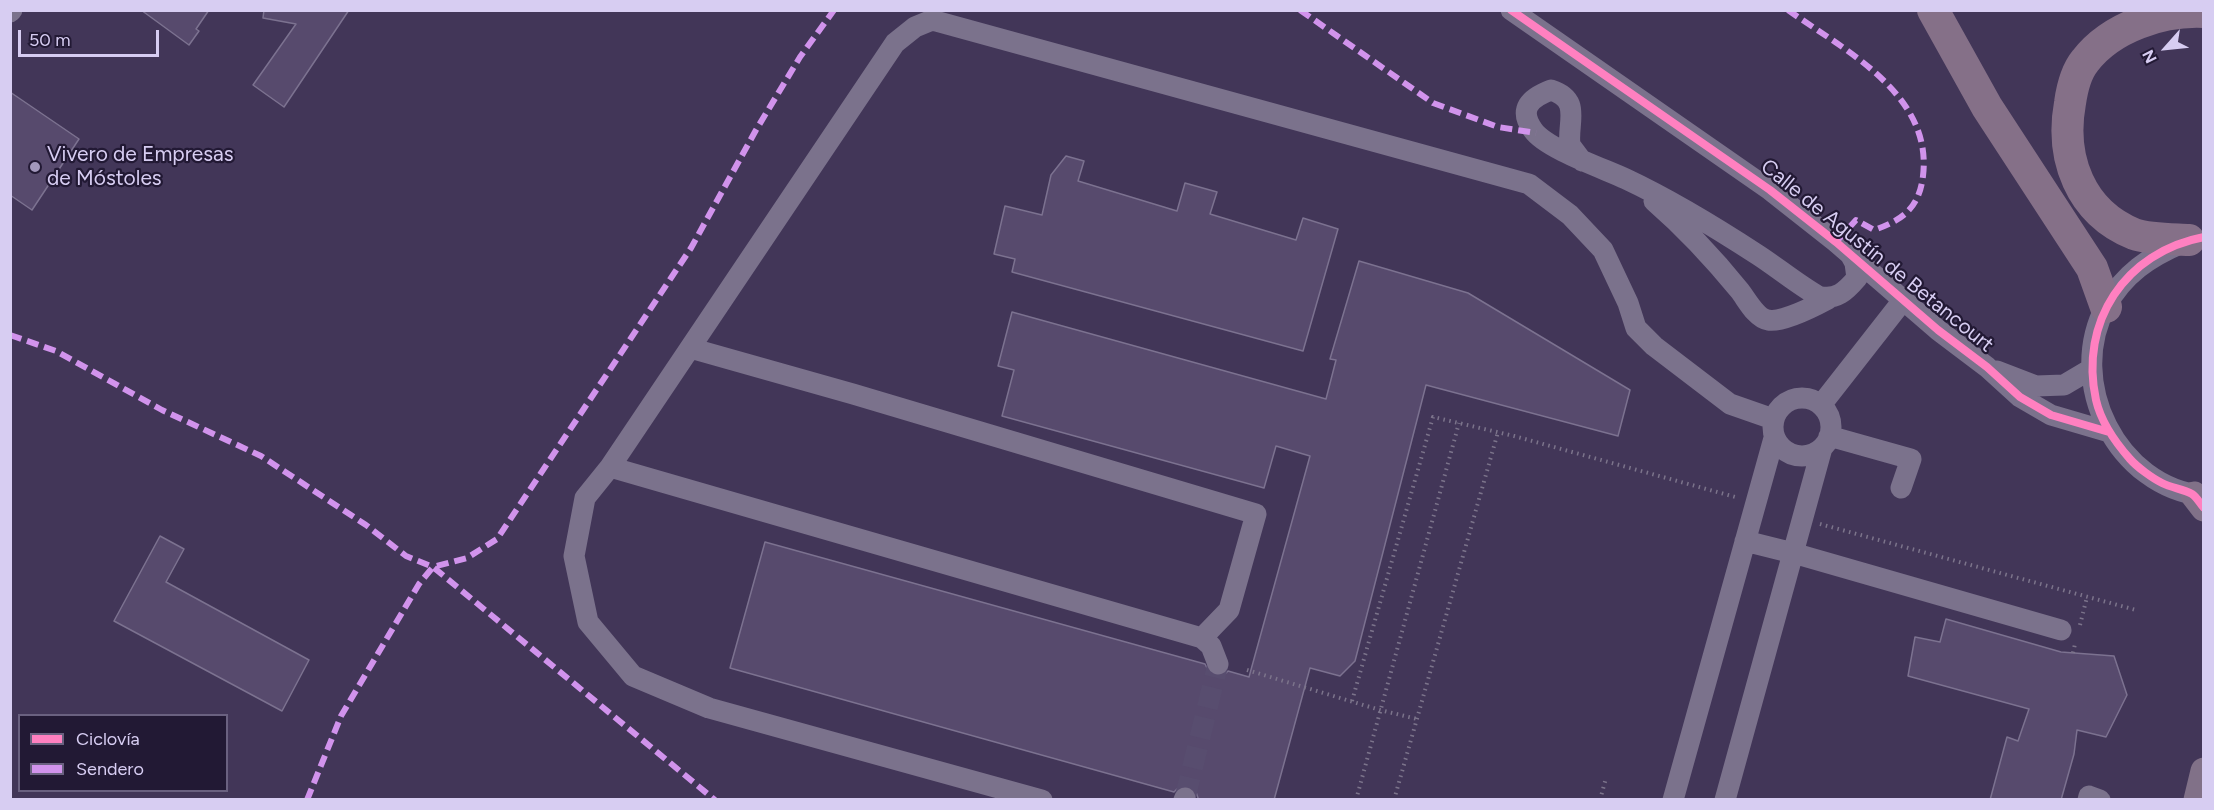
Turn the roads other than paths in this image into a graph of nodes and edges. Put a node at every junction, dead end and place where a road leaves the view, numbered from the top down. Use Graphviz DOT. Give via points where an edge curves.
graph roads {
  1 [pos="1511,10"];
  2 [pos="1934,10"];
  3 [pos="2204,12"];
  4 [pos="1582,161"];
  5 [pos="1603,168"];
  6 [pos="2196,239"];
  7 [pos="1754,252"];
  8 [pos="1849,253"];
  9 [pos="1732,281"];
  10 [pos="1828,299"];
  11 [pos="1904,299"];
  12 [pos="2106,307"];
  13 [pos="690,348"];
  14 [pos="1987,367"];
  15 [pos="2091,369"];
  16 [pos="1821,405"];
  17 [pos="1773,428"];
  18 [pos="2109,432"];
  19 [pos="1826,442"];
  20 [pos="610,467"];
  21 [pos="1901,488"];
  22 [pos="2200,500"];
  23 [pos="1745,541"];
  24 [pos="1793,553"];
  25 [pos="2061,630"];
  26 [pos="1202,638"];
  27 [pos="1218,664"];
  28 [pos="2204,771"];
  29 [pos="1042,800"];
  30 [pos="1672,800"];
  31 [pos="1725,800"];
  32 [pos="2088,800"];
  33 [pos="2100,800"];
  34 [pos="2197,800"];
  1 -- 8 [label="street, Calle de Agustín de Betancourt" via="1770,190"];
  2 -- 12 [label="highway" via="1987,107 2092,268"];
  3 -- 6 [label="highway" via="2157,17 2127,28 2105,42 2085,61 2073,87 2066,125 2070,160 2088,201 2136,235"];
  4 -- 5 [label="street"];
  5 -- 7 [label="street" via="1674,202"];
  5 -- 9 [label="street" via="1652,200 1682,226"];
  6 -- 12 [label="street" via="2155,254 2127,277"];
  7 -- 9 [label="street" via="1742,251 1730,258 1727,269"];
  7 -- 10 [label="street" via="1806,289"];
  8 -- 10 [label="street" via="1857,278 1849,288"];
  8 -- 11 [label="street, Calle de Agustín de Betancourt"];
  9 -- 10 [label="street" via="1760,317 1770,321"];
  11 -- 14 [label="street, Calle de Agustín de Betancourt"];
  11 -- 16 [label="street"];
  12 -- 15 [label="street" via="2095,337"];
  13 -- 17 [label="street" via="895,43 915,27 932,20 1529,184 1570,215 1602,250 1636,328 1654,346 1730,404"];
  13 -- 20 [label="street"];
  13 -- 26 [label="street" via="1256,514 1229,610"];
  14 -- 15 [label="street, Calle de Agustín de Betancourt" via="2036,386 2064,386"];
  14 -- 18 [label="street, Calle de Agustín de Betancourt" via="2020,397 2051,414"];
  15 -- 18 [label="street" via="2096,402"];
  16 -- 17 [label="street" via="1813,399 1793,398 1777,409"];
  16 -- 19 [label="street" via="1831,422"];
  17 -- 19 [label="street" via="1786,452 1795,456 1814,454"];
  17 -- 23 [label="street"];
  18 -- 22 [label="street" via="2132,461 2161,482"];
  19 -- 21 [label="street" via="1911,459"];
  19 -- 24 [label="street"];
  20 -- 26 [label="street"];
  20 -- 29 [label="street" via="585,498 574,556 588,622 633,676 709,708"];
  23 -- 24 [label="street"];
  23 -- 30 [label="street"];
  24 -- 25 [label="street"];
  24 -- 31 [label="street"];
  26 -- 27 [label="street" via="1211,646"];
  28 -- 34 [label="main road"];
  32 -- 33 [label="street" via="2089,796"];
}
